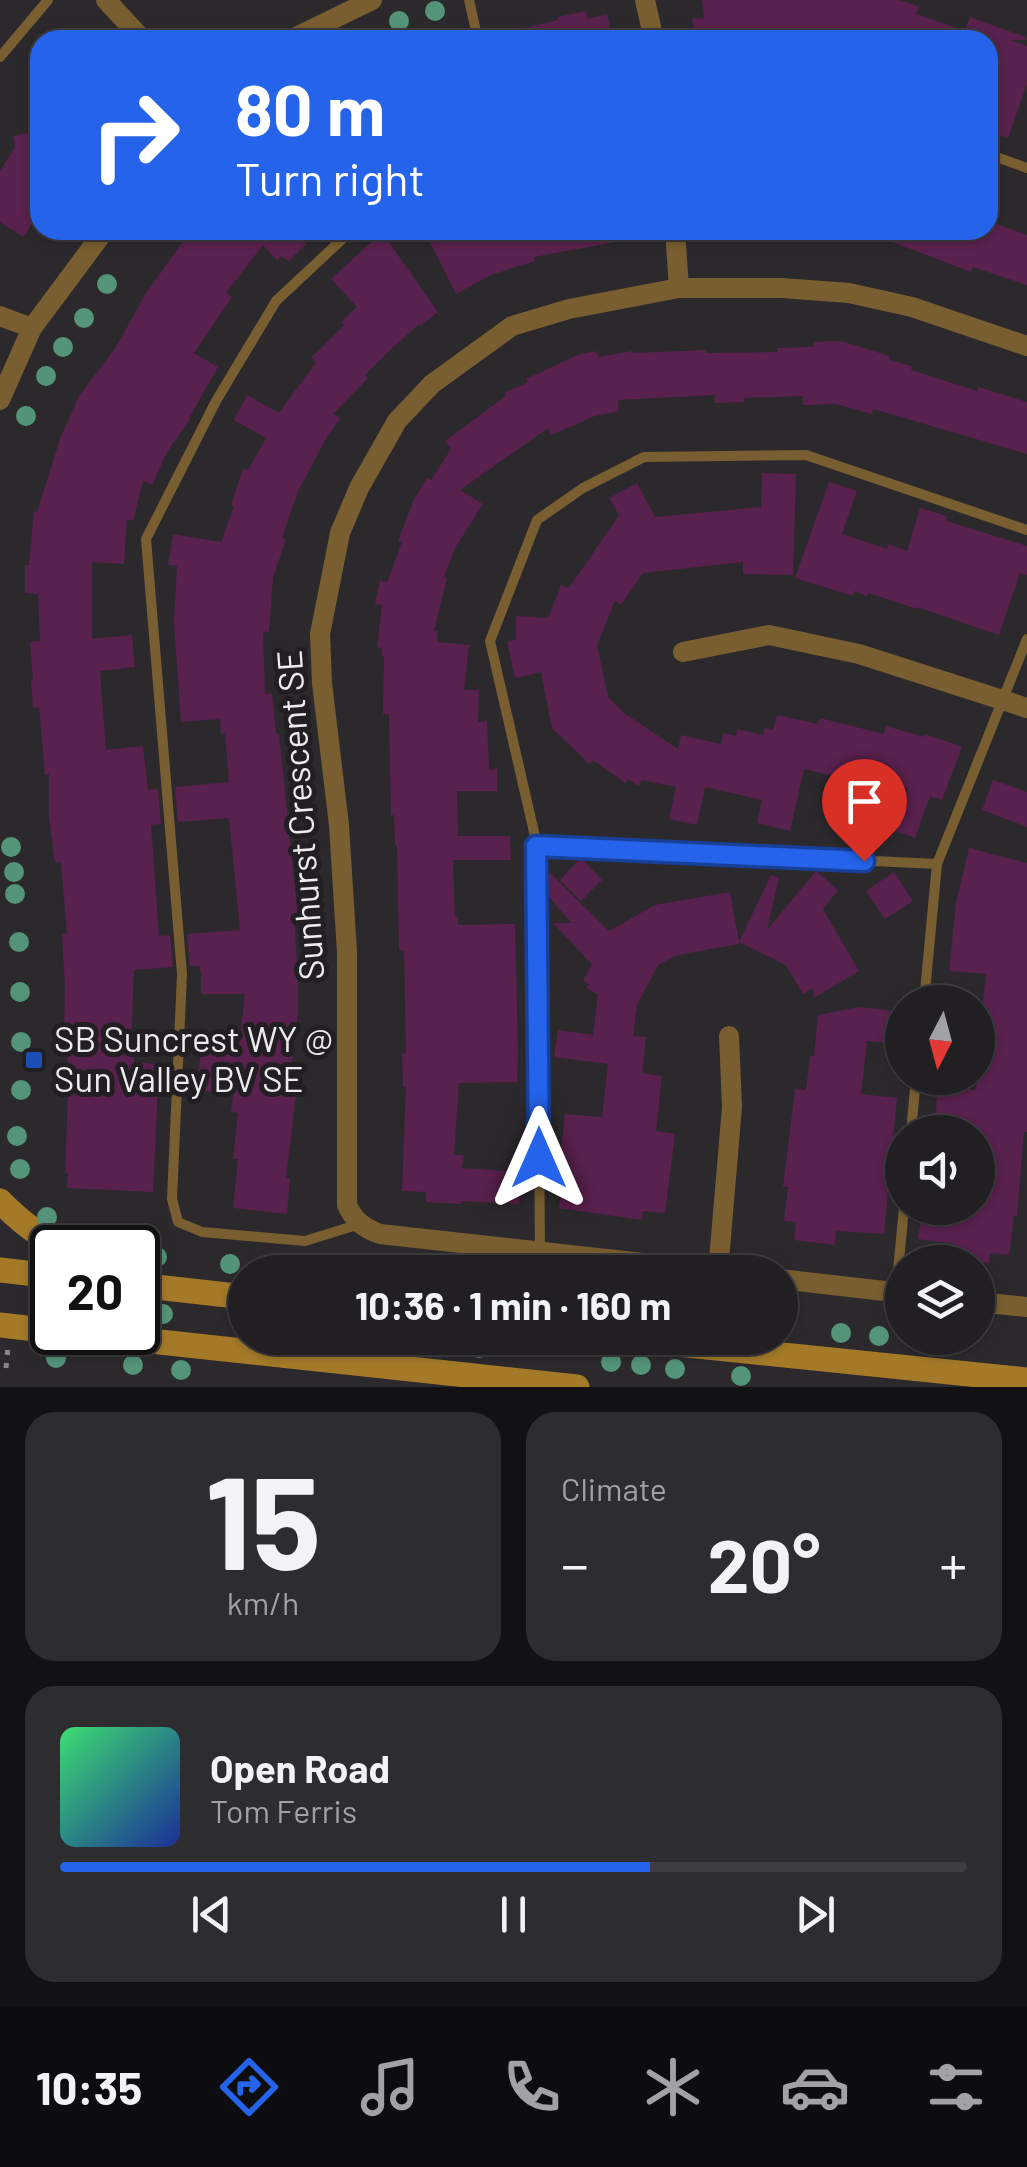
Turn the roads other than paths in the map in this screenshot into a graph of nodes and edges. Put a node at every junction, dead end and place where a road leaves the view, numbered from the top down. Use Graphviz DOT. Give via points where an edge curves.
graph roads {
  1 [pos="48,0"];
  2 [pos="106,0"];
  3 [pos="372,0"];
  4 [pos="469,0"];
  5 [pos="645,0"];
  6 [pos="134,30"];
  7 [pos="310,30"];
  8 [pos="476,30"];
  9 [pos="652,30"];
  10 [pos="0,57"];
  11 [pos="998,158"];
  12 [pos="1027,168"];
  13 [pos="98,240"];
  14 [pos="341,240"];
  15 [pos="677,240"];
  16 [pos="679,288"];
  17 [pos="0,316"];
  18 [pos="32,328"];
  19 [pos="1027,346"];
  20 [pos="0,400"];
  21 [pos="1027,530"];
  22 [pos="1027,639"];
  23 [pos="683,652"];
  24 [pos="1004,700"];
  25 [pos="1027,708"];
  26 [pos="536,846"];
  27 [pos="938,864"];
  28 [pos="926,985"];
  29 [pos="729,1036"];
  30 [pos="0,1201"];
  31 [pos="360,1224"];
  32 [pos="30,1229"];
  33 [pos="540,1253"];
  34 [pos="559,1255"];
  35 [pos="722,1255"];
  36 [pos="0,1270"];
  37 [pos="30,1273"];
  38 [pos="160,1276"];
  39 [pos="798,1281"];
  40 [pos="160,1288"];
  41 [pos="885,1291"];
  42 [pos="228,1294"];
  43 [pos="228,1295"];
  44 [pos="995,1304"];
  45 [pos="1027,1307"];
  46 [pos="30,1333"];
  47 [pos="4,1335"];
  48 [pos="160,1342"];
  49 [pos="784,1355"];
  50 [pos="1027,1380"];
  51 [pos="577,1387"];
  1 -- 10 [label="lane"];
  2 -- 6 [label="street"];
  3 -- 7 [label="street"];
  4 -- 8 [label="lane"];
  5 -- 9 [label="street"];
  11 -- 12 [label="lane"];
  13 -- 18 [label="street"];
  14 -- 31 [label="lane" via="276,301 146,539 182,974 172,1199 178,1222 202,1232 305,1241"];
  15 -- 16 [label="street"];
  16 -- 19 [label="street, Sunhurst Crescent SE" via="848,293"];
  16 -- 31 [label="street, Sunhurst Crescent SE" via="512,326 432,384 397,421 340,532 320,634 347,952 347,1205"];
  17 -- 18 [label="street"];
  18 -- 20 [label="street"];
  21 -- 26 [label="lane" via="806,454 644,457 583,488 538,520 490,640"];
  22 -- 24 [label="lane"];
  23 -- 24 [label="street" via="769,635 860,654"];
  24 -- 25 [label="street"];
  24 -- 27 [label="lane"];
  26 -- 27 [label="lane"];
  26 -- 33 [label="lane"];
  27 -- 28 [label="lane"];
  29 -- 35 [label="street" via="732,1107"];
  30 -- 32 [label="main road"];
  31 -- 33 [label="street" via="380,1234"];
  33 -- 34 [label="street"];
  36 -- 37 [label="main road"];
  38 -- 42 [label="main road"];
  39 -- 41 [label="street"];
  40 -- 43 [label="main road"];
  44 -- 45 [label="street"];
  46 -- 47 [label="main road"];
  48 -- 51 [label="main road"];
  49 -- 50 [label="main road"];
}
